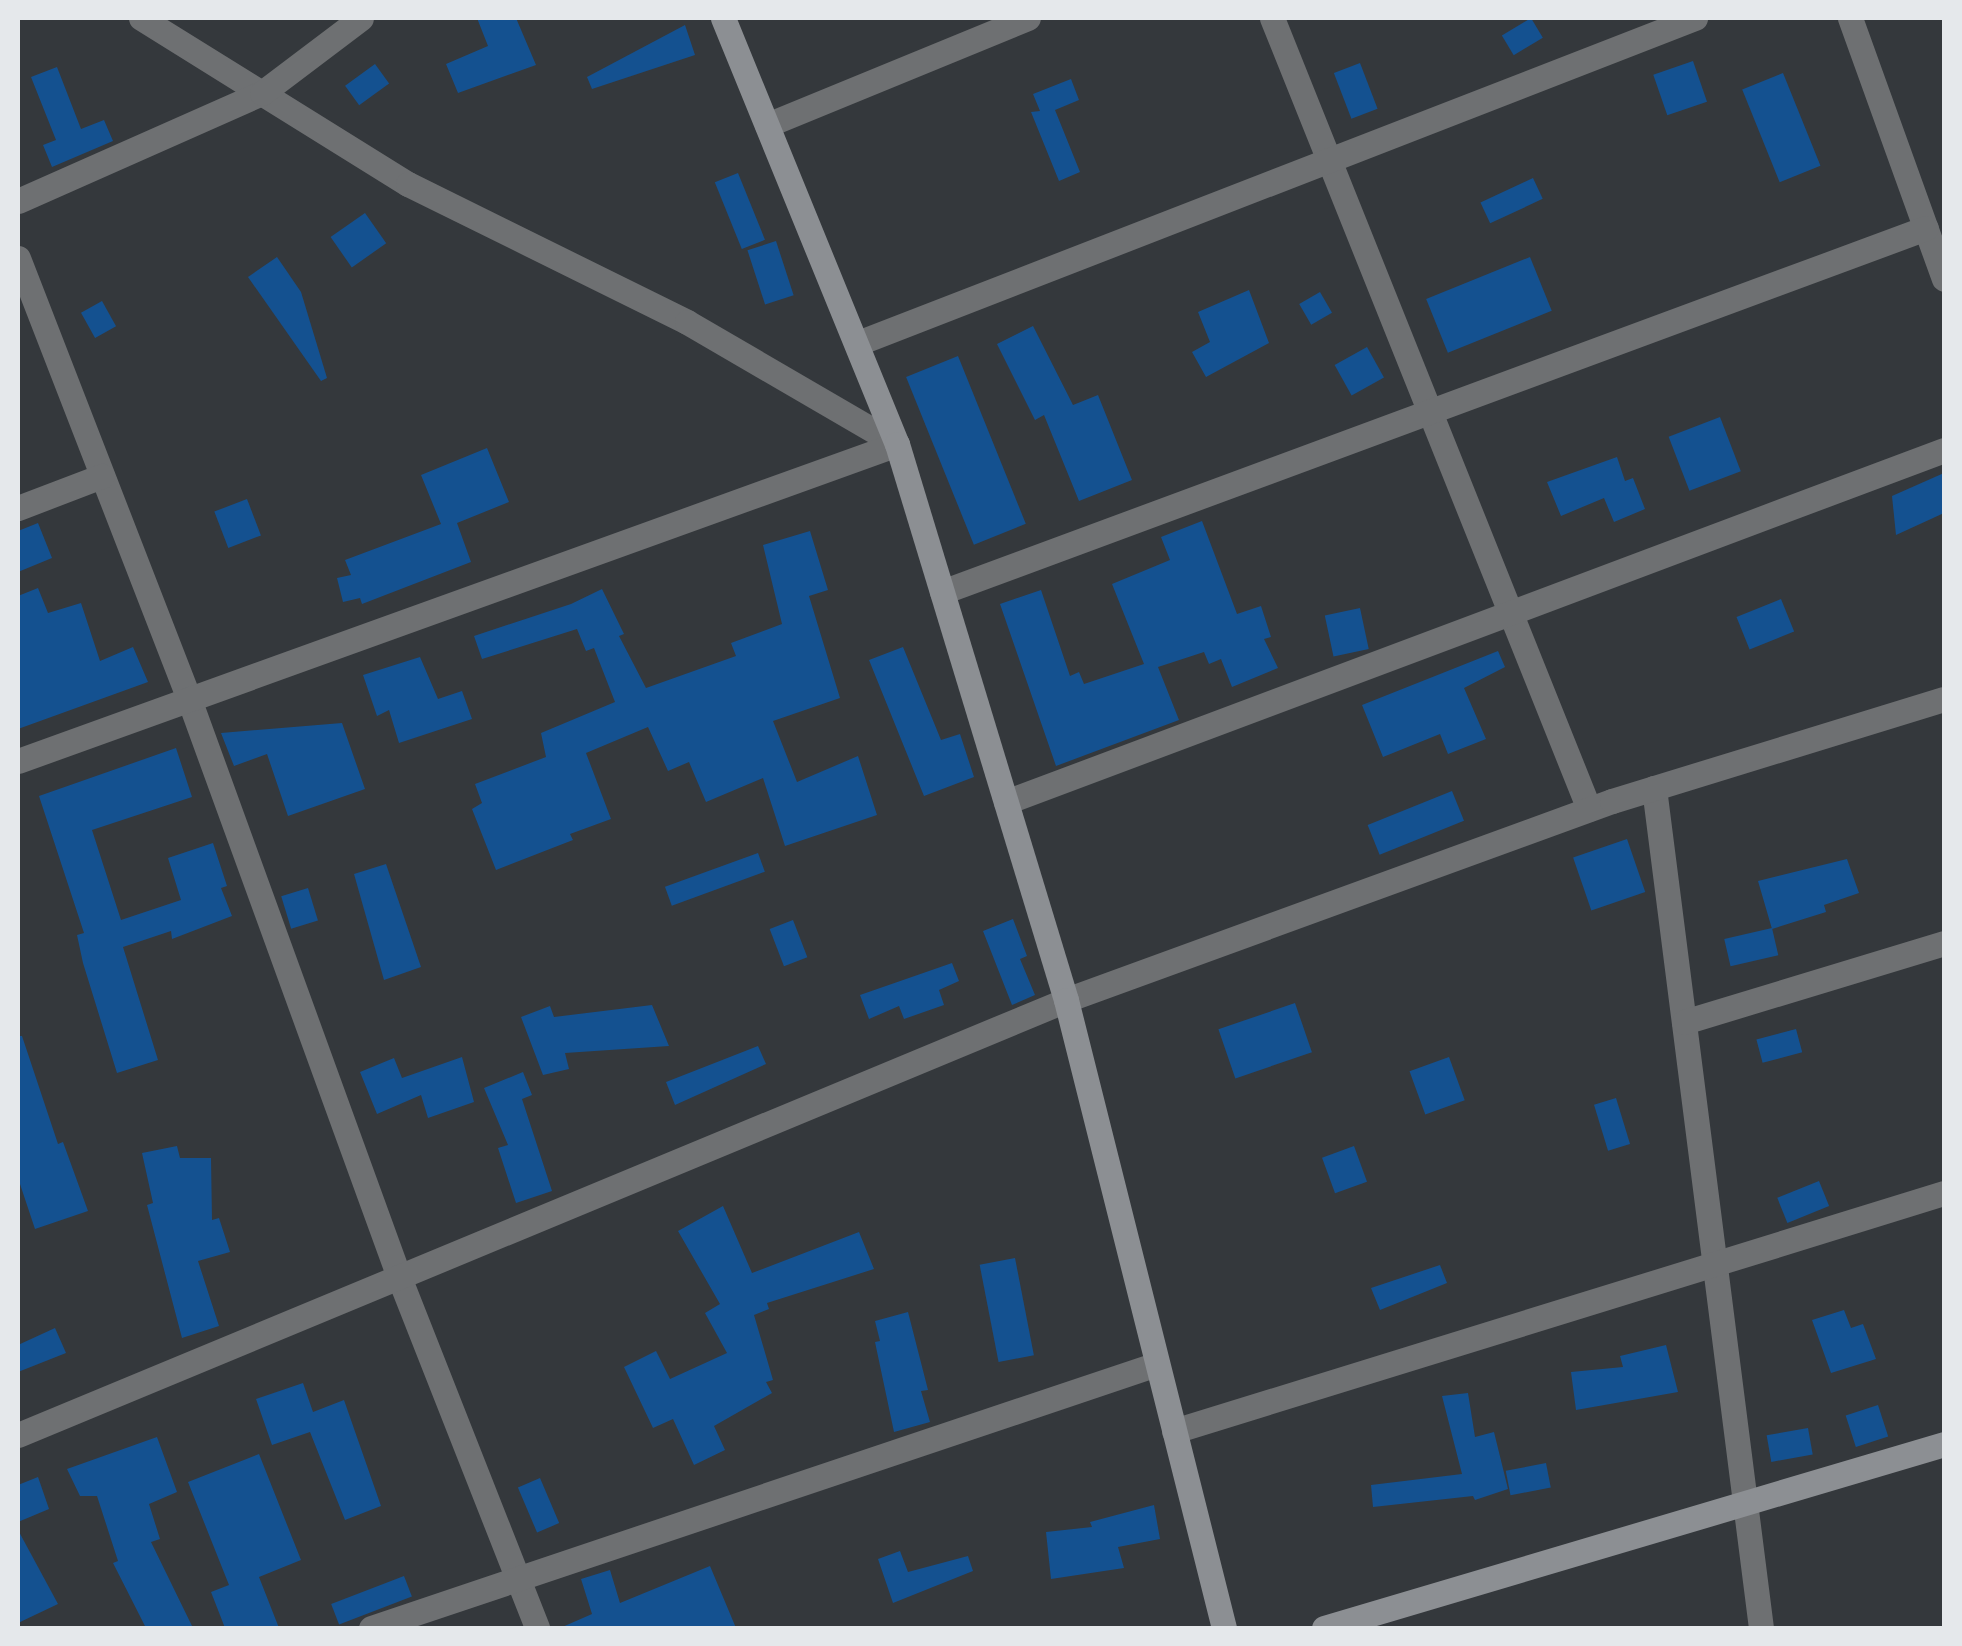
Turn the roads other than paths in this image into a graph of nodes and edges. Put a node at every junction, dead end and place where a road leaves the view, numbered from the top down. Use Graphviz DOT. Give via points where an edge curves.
graph roads {
  1 [pos="141,18"];
  2 [pos="361,18"];
  3 [pos="722,18"];
  4 [pos="1028,18"];
  5 [pos="1272,18"];
  6 [pos="1696,18"];
  7 [pos="1850,18"];
  8 [pos="262,93"];
  9 [pos="767,125"];
  10 [pos="1328,159"];
  11 [pos="18,201"];
  12 [pos="1926,228"];
  13 [pos="18,258"];
  14 [pos="1944,279"];
  15 [pos="858,343"];
  16 [pos="1429,412"];
  17 [pos="897,444"];
  18 [pos="1944,450"];
  19 [pos="102,476"];
  20 [pos="18,508"];
  21 [pos="942,592"];
  22 [pos="1510,613"];
  23 [pos="189,699"];
  24 [pos="1944,699"];
  25 [pos="18,761"];
  26 [pos="1654,788"];
  27 [pos="1006,802"];
  28 [pos="1589,810"];
  29 [pos="1944,943"];
  30 [pos="1066,1000"];
  31 [pos="1684,1022"];
  32 [pos="1944,1194"];
  33 [pos="1715,1264"];
  34 [pos="400,1277"];
  35 [pos="1157,1364"];
  36 [pos="1174,1431"];
  37 [pos="18,1435"];
  38 [pos="1944,1444"];
  39 [pos="1745,1504"];
  40 [pos="518,1580"];
  41 [pos="371,1628"];
  42 [pos="537,1628"];
  43 [pos="1224,1628"];
  44 [pos="1324,1628"];
  45 [pos="1761,1628"];
  1 -- 8 [label="street"];
  2 -- 8 [label="street"];
  3 -- 9 [label="street"];
  4 -- 9 [label="street"];
  5 -- 10 [label="street"];
  6 -- 10 [label="street"];
  7 -- 12 [label="street"];
  8 -- 11 [label="street"];
  8 -- 17 [label="street" via="408,184 687,322"];
  9 -- 15 [label="street"];
  10 -- 15 [label="street"];
  10 -- 16 [label="street"];
  12 -- 14 [label="street"];
  12 -- 16 [label="street"];
  13 -- 19 [label="street"];
  15 -- 17 [label="street"];
  16 -- 21 [label="street"];
  16 -- 22 [label="street"];
  17 -- 21 [label="street"];
  17 -- 23 [label="street"];
  18 -- 22 [label="street"];
  19 -- 20 [label="street"];
  19 -- 23 [label="street"];
  21 -- 27 [label="street"];
  22 -- 27 [label="street"];
  22 -- 28 [label="street"];
  23 -- 25 [label="street"];
  23 -- 34 [label="street"];
  24 -- 26 [label="street"];
  26 -- 28 [label="street"];
  26 -- 31 [label="street"];
  27 -- 30 [label="street"];
  28 -- 30 [label="street"];
  29 -- 31 [label="street"];
  30 -- 34 [label="street"];
  30 -- 35 [label="street"];
  31 -- 33 [label="street"];
  32 -- 33 [label="street"];
  33 -- 36 [label="street"];
  33 -- 39 [label="street"];
  34 -- 37 [label="street"];
  34 -- 40 [label="street"];
  35 -- 36 [label="street"];
  35 -- 40 [label="street"];
  36 -- 43 [label="street"];
  38 -- 39 [label="street"];
  39 -- 44 [label="street"];
  39 -- 45 [label="street"];
  40 -- 41 [label="street"];
  40 -- 42 [label="street"];
}
